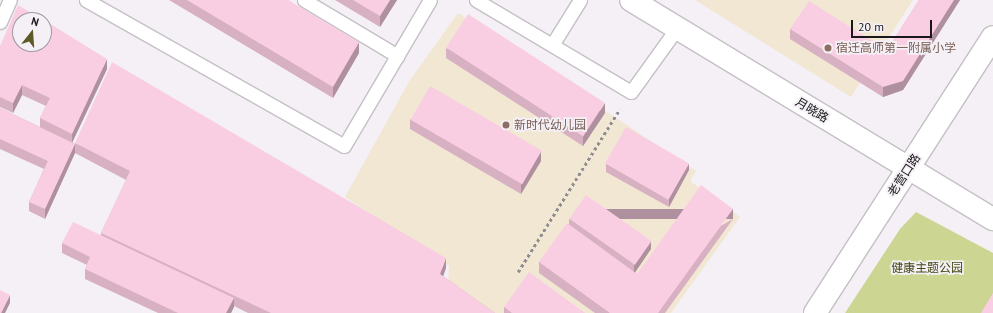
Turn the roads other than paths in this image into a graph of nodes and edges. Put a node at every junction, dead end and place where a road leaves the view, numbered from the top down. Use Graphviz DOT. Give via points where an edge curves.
graph roads {
  1 [pos="10,0"];
  2 [pos="86,0"];
  3 [pos="304,0"];
  4 [pos="430,0"];
  5 [pos="476,0"];
  6 [pos="580,0"];
  7 [pos="631,0"];
  8 [pos="0,22"];
  9 [pos="677,28"];
  10 [pos="993,38"];
  11 [pos="552,46"];
  12 [pos="398,56"];
  13 [pos="908,169"];
  14 [pos="993,219"];
  15 [pos="815,313"];
  1 -- 8 [label="lane"];
  2 -- 12 [label="lane" via="344,146"];
  3 -- 12 [label="lane"];
  4 -- 12 [label="lane"];
  5 -- 11 [label="lane"];
  6 -- 11 [label="lane"];
  7 -- 9 [label="street, 月晓路"];
  9 -- 11 [label="lane" via="631,92"];
  9 -- 13 [label="street, 月晓路"];
  10 -- 13 [label="street, 老营口路"];
  13 -- 14 [label="street, 月晓路"];
  13 -- 15 [label="street, 老营口路"];
}
